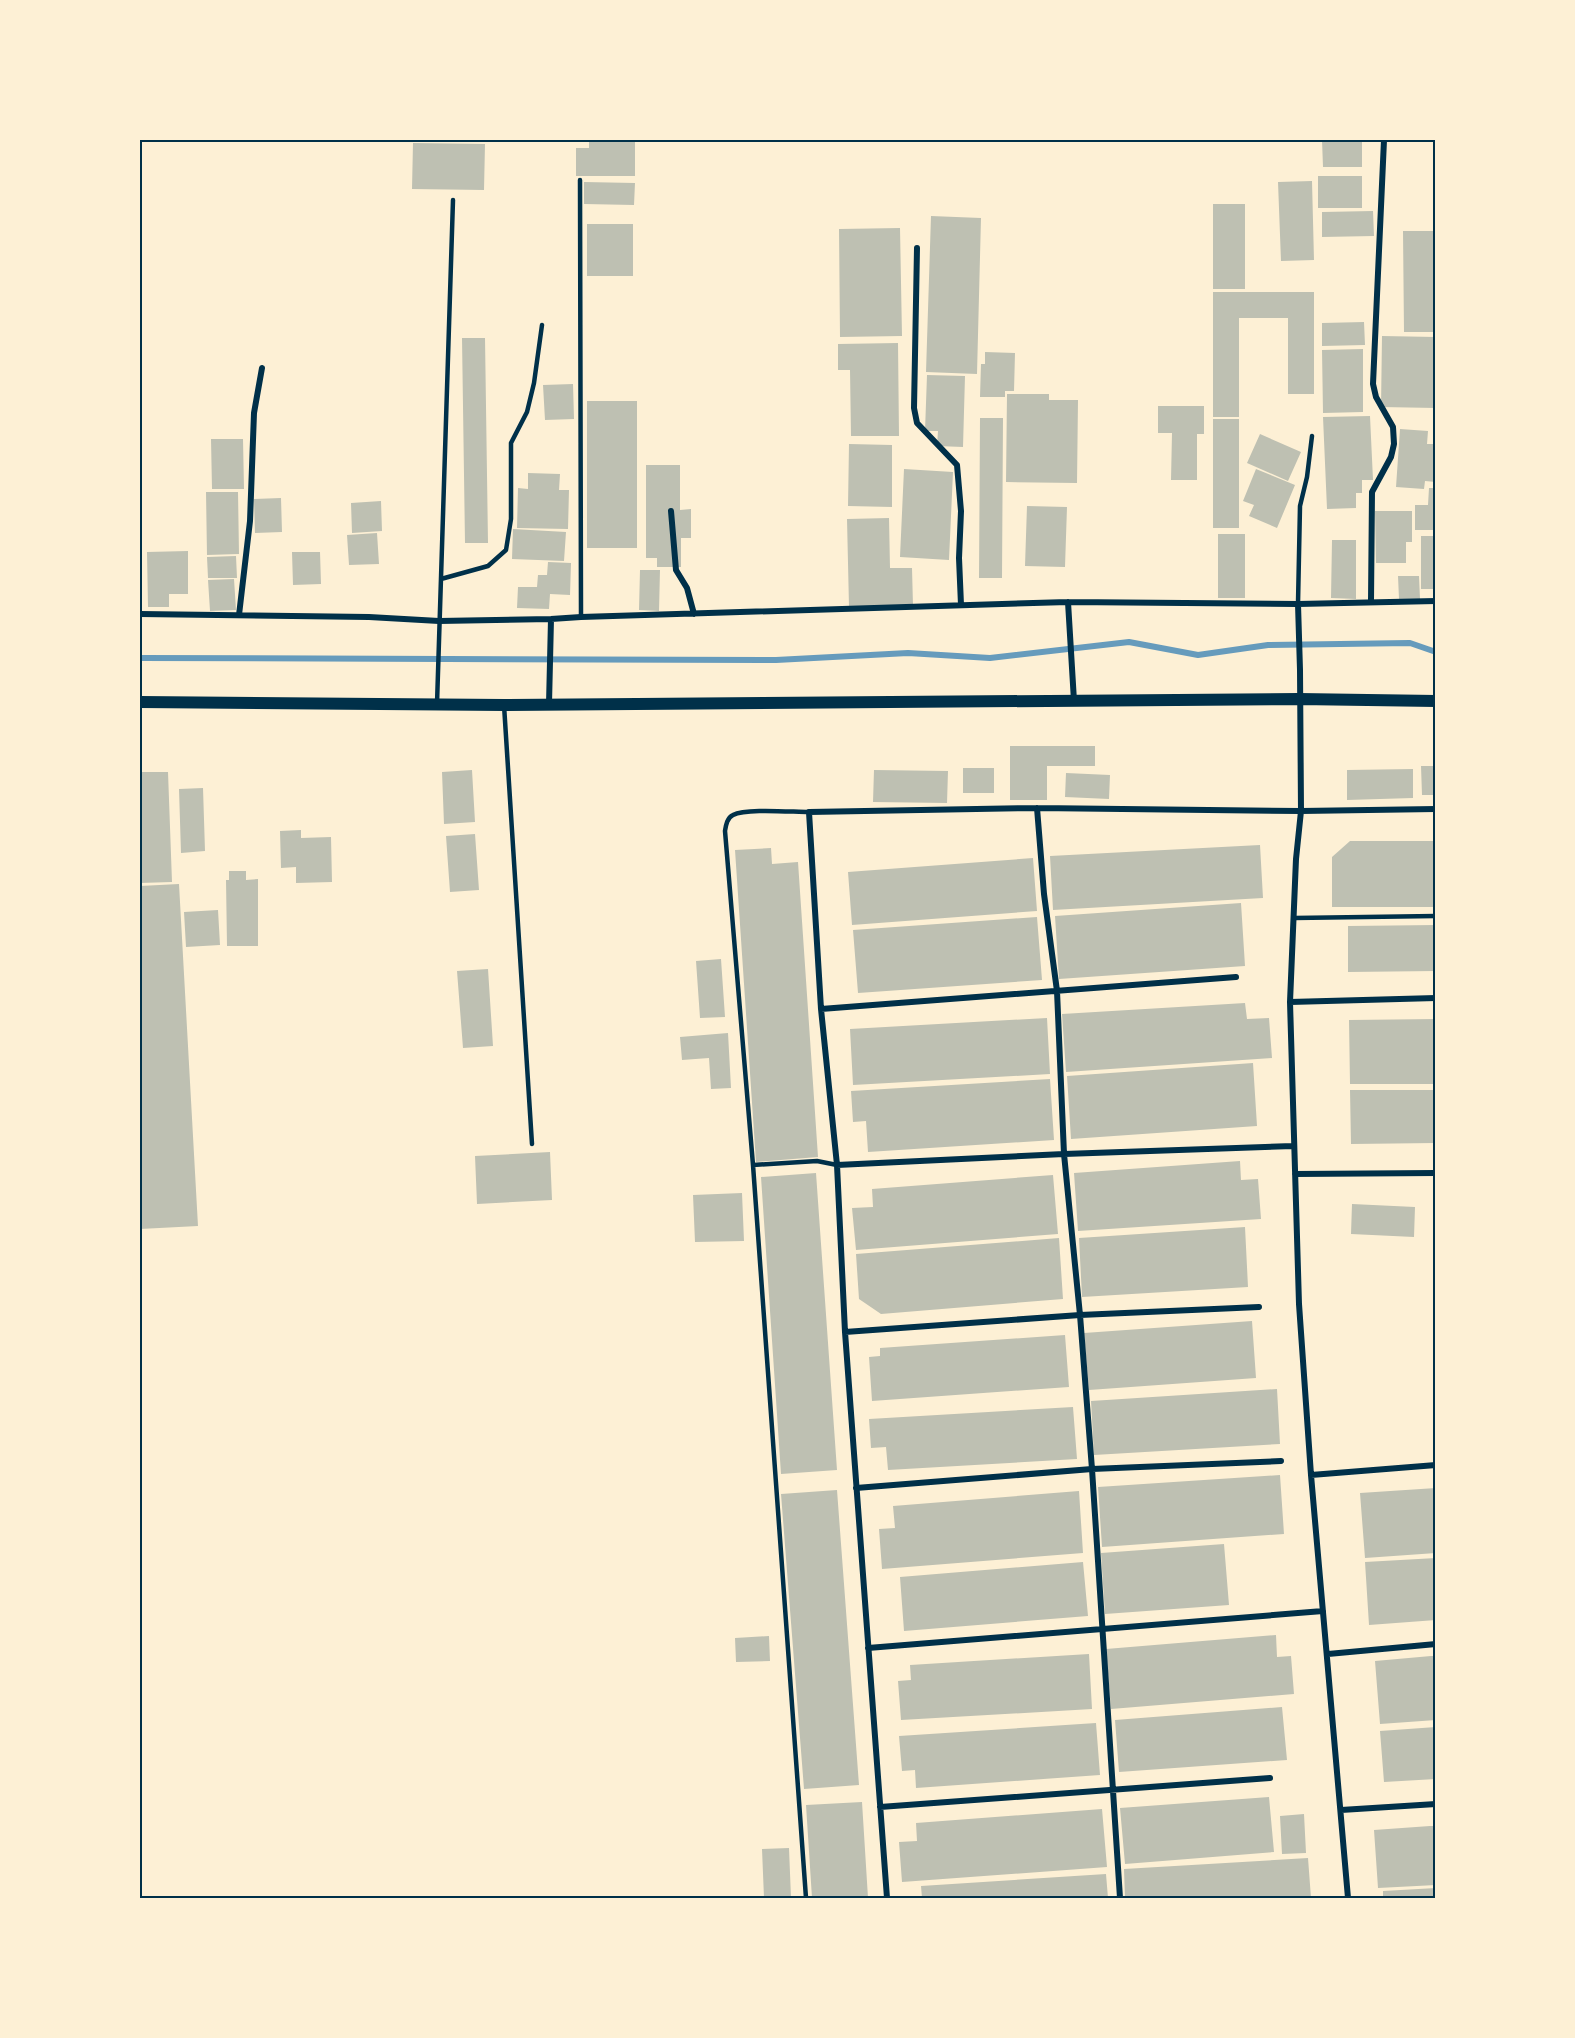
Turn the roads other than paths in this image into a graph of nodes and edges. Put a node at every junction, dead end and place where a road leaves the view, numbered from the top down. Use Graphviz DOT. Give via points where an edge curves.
graph roads {
  1 [pos="1384,140"];
  2 [pos="580,180"];
  3 [pos="453,200"];
  4 [pos="917,248"];
  5 [pos="542,325"];
  6 [pos="262,368"];
  7 [pos="1312,436"];
  8 [pos="671,511"];
  9 [pos="441,579"];
  10 [pos="1436,601"];
  11 [pos="1068,602"];
  12 [pos="1371,602"];
  13 [pos="1298,604"];
  14 [pos="961,605"];
  15 [pos="140,614"];
  16 [pos="694,614"];
  17 [pos="239,615"];
  18 [pos="581,617"];
  19 [pos="551,619"];
  20 [pos="438,621"];
  21 [pos="1299,699"];
  22 [pos="1074,701"];
  23 [pos="1436,701"];
  24 [pos="140,702"];
  25 [pos="437,704"];
  26 [pos="504,705"];
  27 [pos="549,705"];
  28 [pos="1037,808"];
  29 [pos="1436,809"];
  30 [pos="1301,810"];
  31 [pos="809,812"];
  32 [pos="1436,916"];
  33 [pos="1294,918"];
  34 [pos="1236,977"];
  35 [pos="1057,991"];
  36 [pos="1436,998"];
  37 [pos="1290,1002"];
  38 [pos="820,1009"];
  39 [pos="531,1144"];
  40 [pos="1293,1146"];
  41 [pos="1064,1154"];
  42 [pos="753,1165"];
  43 [pos="837,1165"];
  44 [pos="1436,1173"];
  45 [pos="1295,1174"];
  46 [pos="1259,1307"];
  47 [pos="1080,1315"];
  48 [pos="844,1332"];
  49 [pos="1281,1461"];
  50 [pos="1436,1465"];
  51 [pos="1092,1469"];
  52 [pos="1311,1475"];
  53 [pos="856,1488"];
  54 [pos="1323,1611"];
  55 [pos="1101,1629"];
  56 [pos="1436,1644"];
  57 [pos="868,1648"];
  58 [pos="1328,1654"];
  59 [pos="1270,1778"];
  60 [pos="1114,1791"];
  61 [pos="1436,1804"];
  62 [pos="880,1807"];
  63 [pos="1341,1810"];
  64 [pos="806,1899"];
  65 [pos="887,1899"];
  66 [pos="1120,1899"];
  67 [pos="1348,1899"];
  1 -- 12 [label="street" via="1373,384 1393,428 1394,444 1372,492"];
  2 -- 18 [label="lane"];
  3 -- 9 [label="lane"];
  4 -- 14 [label="street" via="914,408 917,423 957,465"];
  5 -- 9 [label="lane" via="527,412 511,443 511,519 506,550 488,566"];
  6 -- 17 [label="street" via="254,414 249,530"];
  7 -- 13 [label="lane" via="1300,506"];
  8 -- 16 [label="street" via="676,570 687,588"];
  9 -- 20 [label="lane"];
  10 -- 12 [label="street"];
  11 -- 13 [label="street"];
  11 -- 14 [label="street"];
  11 -- 22 [label="street"];
  12 -- 13 [label="street"];
  13 -- 21 [label="street"];
  14 -- 16 [label="street"];
  15 -- 17 [label="street"];
  16 -- 18 [label="street"];
  17 -- 20 [label="street"];
  18 -- 19 [label="street"];
  19 -- 20 [label="street"];
  19 -- 27 [label="street"];
  20 -- 25 [label="lane"];
  21 -- 22 [label="main road"];
  21 -- 23 [label="main road"];
  21 -- 30 [label="street"];
  22 -- 27 [label="main road"];
  24 -- 25 [label="main road"];
  25 -- 26 [label="main road"];
  26 -- 27 [label="main road"];
  26 -- 39 [label="lane"];
  28 -- 30 [label="street"];
  28 -- 31 [label="street"];
  28 -- 35 [label="street"];
  29 -- 30 [label="street"];
  30 -- 33 [label="street"];
  31 -- 38 [label="street"];
  31 -- 42 [label="lane" via="734,814 726,824"];
  32 -- 33 [label="lane"];
  33 -- 37 [label="street"];
  34 -- 35 [label="street"];
  35 -- 38 [label="street"];
  35 -- 41 [label="street"];
  36 -- 37 [label="street"];
  37 -- 40 [label="street"];
  38 -- 43 [label="street"];
  40 -- 41 [label="street"];
  40 -- 45 [label="street"];
  41 -- 43 [label="street"];
  41 -- 47 [label="street"];
  42 -- 43 [label="lane" via="817,1161"];
  42 -- 64 [label="lane"];
  43 -- 48 [label="street"];
  44 -- 45 [label="street"];
  45 -- 52 [label="street"];
  46 -- 47 [label="street"];
  47 -- 48 [label="street"];
  47 -- 51 [label="street"];
  48 -- 53 [label="street"];
  49 -- 51 [label="street"];
  50 -- 52 [label="street"];
  51 -- 53 [label="street"];
  51 -- 55 [label="street"];
  52 -- 54 [label="street"];
  53 -- 57 [label="street"];
  54 -- 55 [label="street"];
  54 -- 58 [label="street"];
  55 -- 57 [label="street"];
  55 -- 60 [label="street"];
  56 -- 58 [label="street"];
  57 -- 62 [label="street"];
  58 -- 63 [label="street"];
  59 -- 60 [label="street"];
  60 -- 62 [label="street"];
  60 -- 66 [label="street"];
  61 -- 63 [label="street"];
  62 -- 65 [label="street"];
  63 -- 67 [label="street"];
}
